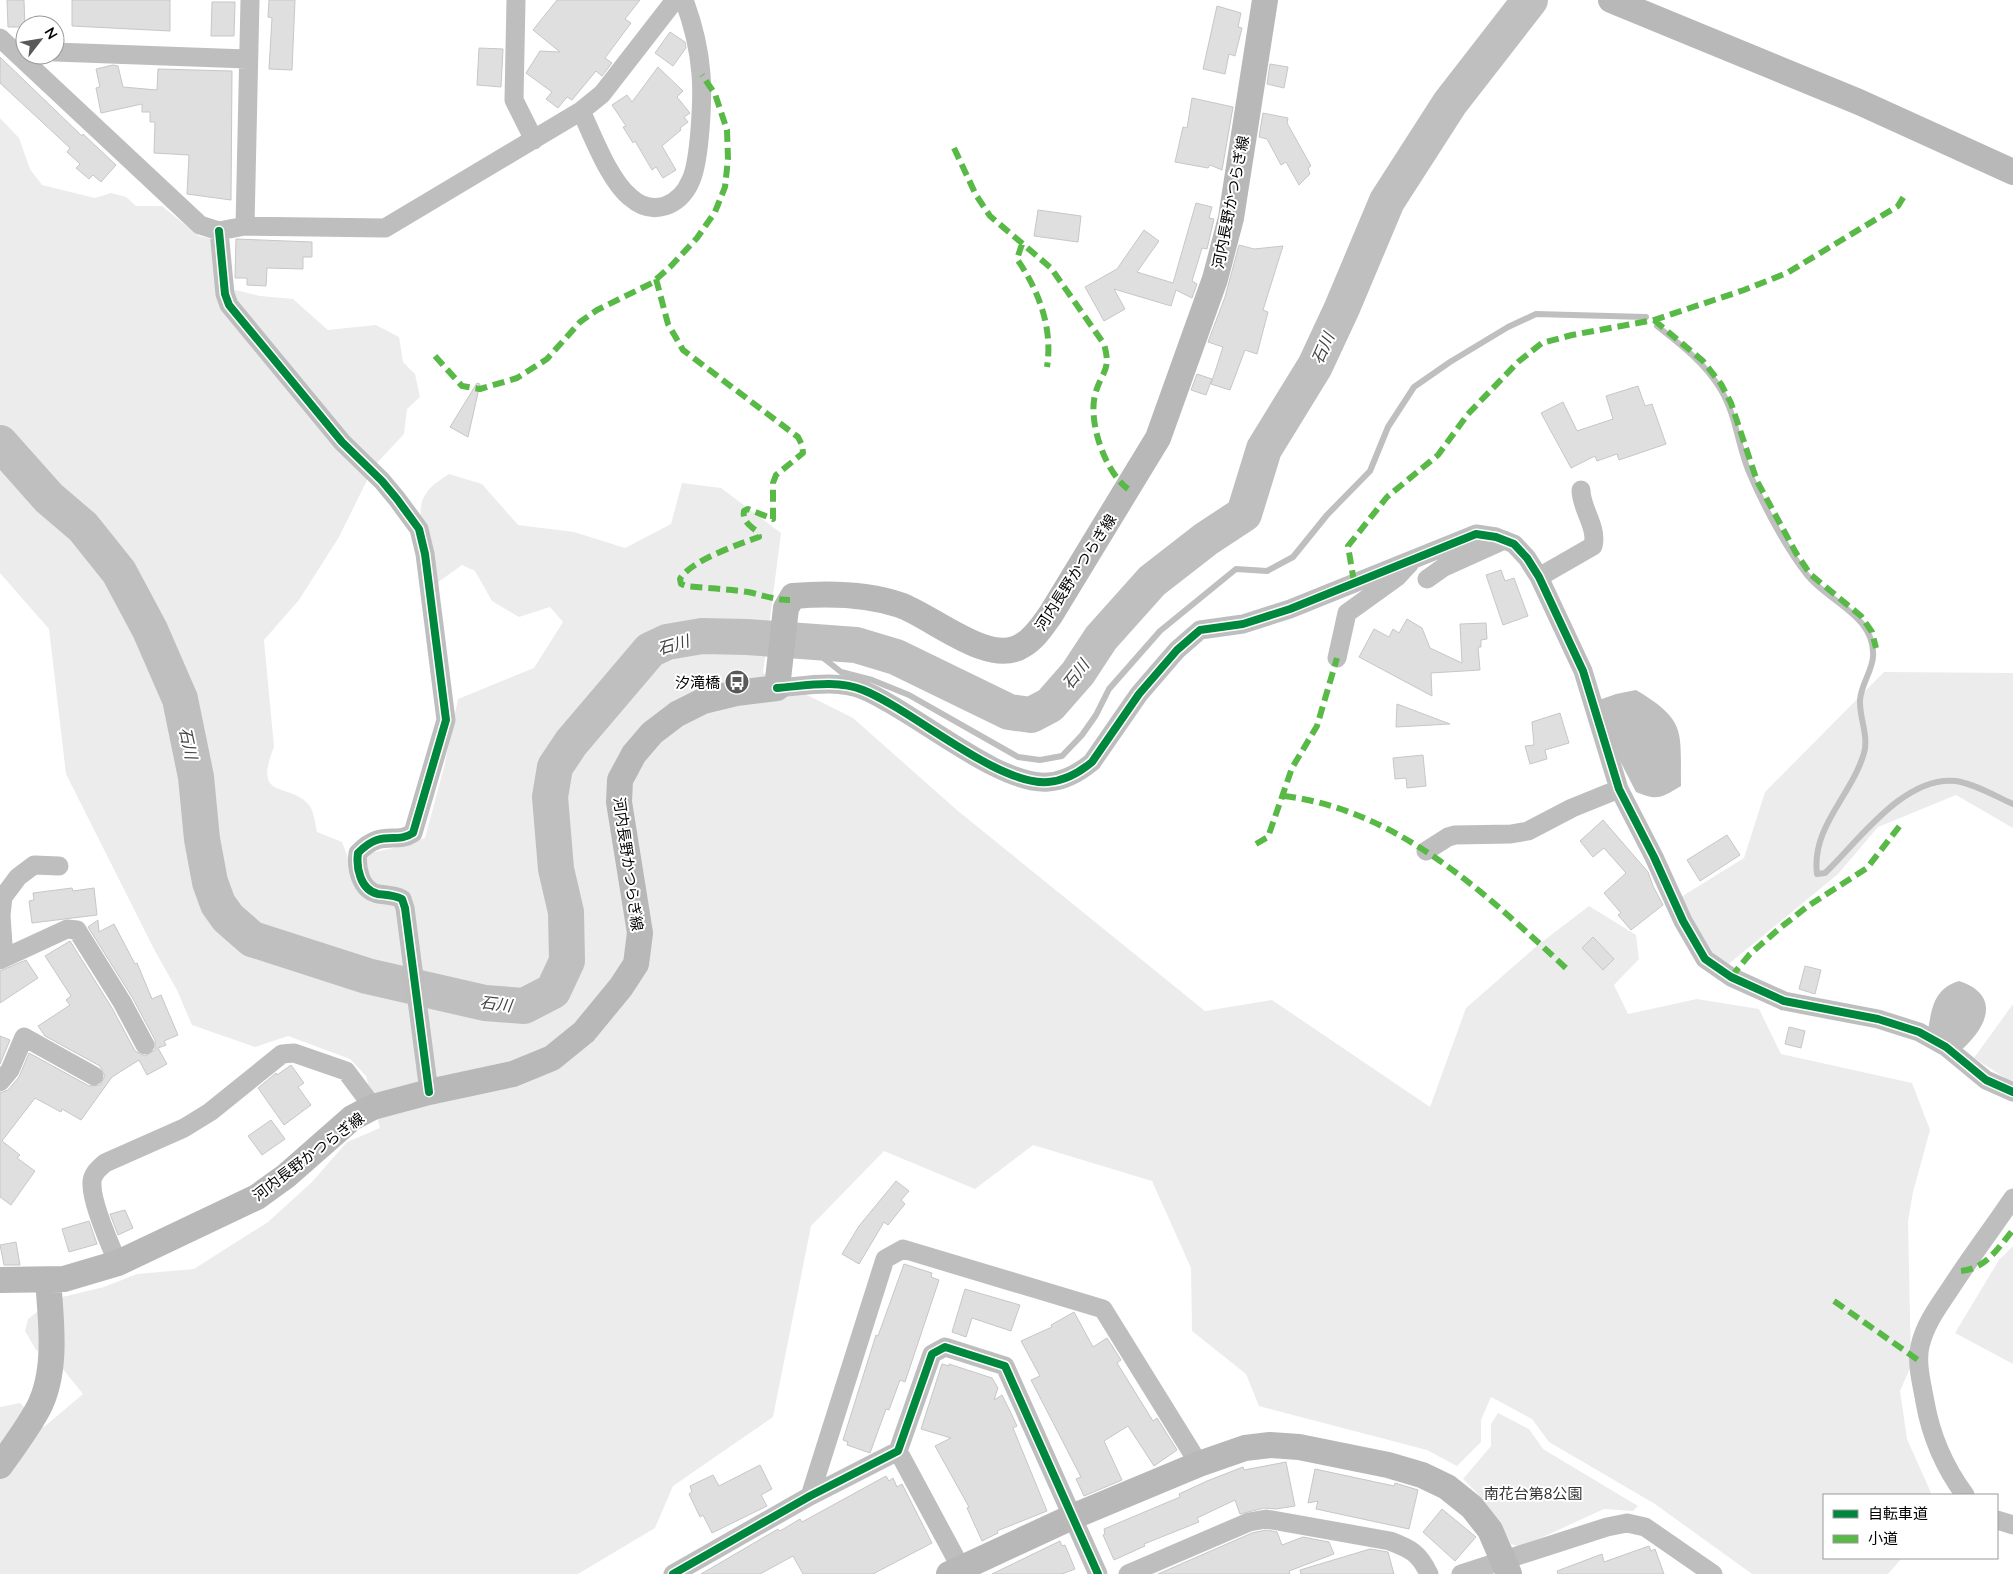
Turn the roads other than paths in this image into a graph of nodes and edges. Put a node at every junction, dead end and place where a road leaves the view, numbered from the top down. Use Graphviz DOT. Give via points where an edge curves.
graph roads {
  1 [pos="250,0"];
  2 [pos="675,0"];
  3 [pos="684,0"];
  4 [pos="1266,0"];
  5 [pos="1611,0"];
  6 [pos="519,4"];
  7 [pos="0,38"];
  8 [pos="15,48"];
  9 [pos="65,52"];
  10 [pos="247,59"];
  11 [pos="38,65"];
  12 [pos="581,111"];
  13 [pos="534,140"];
  14 [pos="2013,172"];
  15 [pos="245,226"];
  16 [pos="219,231"];
  17 [pos="1581,490"];
  18 [pos="1504,540"];
  19 [pos="1415,558"];
  20 [pos="1539,577"];
  21 [pos="1427,579"];
  22 [pos="1337,658"];
  23 [pos="777,684"];
  24 [pos="1619,789"];
  25 [pos="1426,851"];
  26 [pos="59,866"];
  27 [pos="1,901"];
  28 [pos="0,958"];
  29 [pos="144,1045"];
  30 [pos="94,1076"];
  31 [pos="0,1082"];
  32 [pos="429,1084"];
  33 [pos="2013,1092"];
  34 [pos="373,1107"];
  35 [pos="2013,1198"];
  36 [pos="118,1263"];
  37 [pos="0,1280"];
  38 [pos="48,1280"];
  39 [pos="898,1451"];
  40 [pos="1199,1464"];
  41 [pos="0,1466"];
  42 [pos="1964,1494"];
  43 [pos="810,1496"];
  44 [pos="1072,1517"];
  45 [pos="1998,1520"];
  46 [pos="2013,1525"];
  47 [pos="1507,1567"];
  48 [pos="955,1571"];
  49 [pos="673,1574"];
  50 [pos="1098,1574"];
  51 [pos="1128,1574"];
  52 [pos="1429,1574"];
  53 [pos="1460,1574"];
  54 [pos="1713,1574"];
  1 -- 10 [label="street"];
  2 -- 12 [label="street" via="602,94"];
  3 -- 12 [label="street" via="693,24 702,75 698,148 692,180 682,196 673,204 658,208 642,206 629,196 615,179"];
  4 -- 23 [label="main road, 河内長野かつらぎ線" via="1231,218 1215,278 1158,438 1051,614 1022,646 1000,652 977,645 900,605 856,596 793,596 786,608"];
  5 -- 14 [label="main road" via="1859,102"];
  6 -- 13 [label="street" via="514,100"];
  7 -- 8 [label="street"];
  9 -- 10 [label="street"];
  10 -- 15 [label="street"];
  11 -- 16 [label="street" via="200,225"];
  12 -- 13 [label="street"];
  13 -- 15 [label="street" via="386,228"];
  15 -- 16 [label="street"];
  16 -- 32 [label="street" via="229,305 342,442 382,481 419,529 446,720 413,833 408,837 382,837 368,843 358,853 356,868 363,883 375,893 402,899"];
  17 -- 20 [label="street" via="1581,499 1594,534 1593,546"];
  18 -- 19 [label="street" via="1476,534"];
  18 -- 20 [label="street" via="1514,544"];
  18 -- 21 [label="street" via="1444,567"];
  19 -- 22 [label="street" via="1397,577 1347,613"];
  19 -- 23 [label="street" via="1263,618 1200,630 1177,650 1139,694 1092,762 1063,779 1047,782 1015,776 986,763 896,706 861,689 829,684"];
  20 -- 24 [label="street" via="1584,672"];
  23 -- 32 [label="main road, 河内長野かつらぎ線" via="703,701 652,733 634,754 620,780 618,802 640,933 636,964 584,1032 552,1058 513,1074"];
  24 -- 25 [label="street" via="1528,831 1455,835"];
  24 -- 33 [label="street" via="1682,921 1705,959 1731,978 1784,1001 1878,1019 1919,1032 1946,1047 1986,1080"];
  26 -- 27 [label="street" via="34,865 18,877"];
  27 -- 28 [label="street" via="3,945"];
  28 -- 29 [label="street" via="67,929 77,930 122,1002"];
  30 -- 31 [label="street" via="24,1037 10,1070"];
  32 -- 34 [label="main road, 河内長野かつらぎ線"];
  34 -- 36 [label="main road, 河内長野かつらぎ線" via="352,1118 257,1197"];
  34 -- 36 [label="street" via="346,1071 294,1053 282,1054 210,1112 184,1128 105,1163 95,1172 91,1185"];
  35 -- 42 [label="street" via="1928,1321 1920,1346 1918,1360 1927,1413 1952,1476"];
  36 -- 38 [label="main road, 河内長野かつらぎ線" via="64,1279"];
  37 -- 38 [label="main road, 河内長野かつらぎ線"];
  38 -- 41 [label="main road" via="52,1349 46,1384 39,1407"];
  39 -- 43 [label="street"];
  39 -- 44 [label="street" via="932,1354 945,1347 1005,1366"];
  39 -- 48 [label="street"];
  40 -- 43 [label="street" via="1103,1309 903,1249 885,1259"];
  40 -- 44 [label="main road"];
  40 -- 47 [label="main road" via="1245,1448 1270,1445 1368,1461 1422,1475 1447,1487 1472,1506 1490,1530"];
  43 -- 49 [label="street"];
  44 -- 48 [label="main road"];
  44 -- 50 [label="street"];
  45 -- 46 [label="street"];
  47 -- 53 [label="street"];
  47 -- 54 [label="street" via="1607,1527 1627,1523 1645,1527"];
  51 -- 52 [label="street" via="1249,1522 1266,1519 1390,1541 1410,1548 1422,1560"];
}
